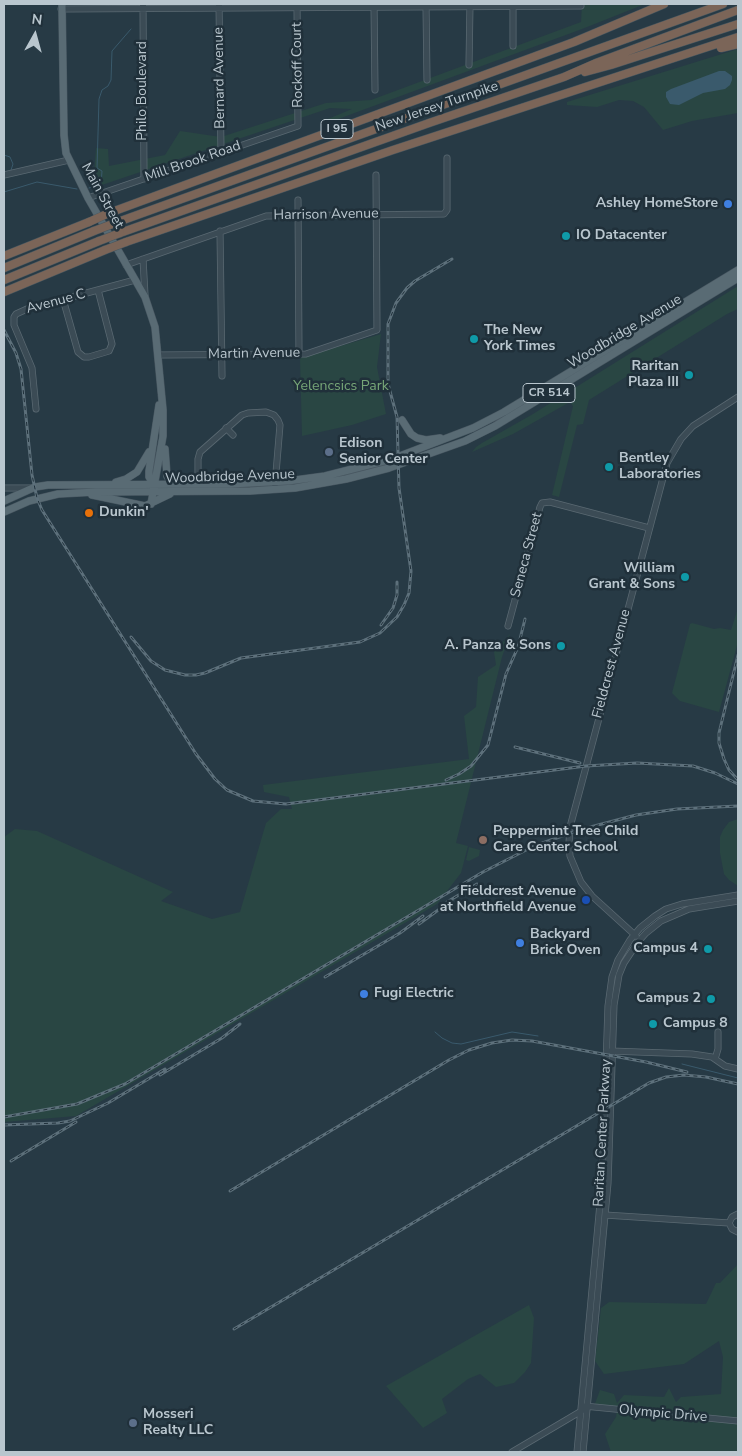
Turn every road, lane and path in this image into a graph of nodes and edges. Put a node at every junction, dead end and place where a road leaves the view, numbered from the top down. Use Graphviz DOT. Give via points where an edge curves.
graph roads {
  1 [pos="664,4"];
  2 [pos="709,4"];
  3 [pos="723,4"];
  4 [pos="297,5"];
  5 [pos="426,5"];
  6 [pos="470,5"];
  7 [pos="513,5"];
  8 [pos="556,5"];
  9 [pos="62,6"];
  10 [pos="219,6"];
  11 [pos="374,6"];
  12 [pos="581,6"];
  13 [pos="143,7"];
  14 [pos="738,10"];
  15 [pos="674,22"];
  16 [pos="738,24"];
  17 [pos="738,37"];
  18 [pos="738,44"];
  19 [pos="513,46"];
  20 [pos="700,50"];
  21 [pos="469,65"];
  22 [pos="564,77"];
  23 [pos="427,80"];
  24 [pos="375,90"];
  25 [pos="298,126"];
  26 [pos="221,152"];
  27 [pos="447,158"];
  28 [pos="68,160"];
  29 [pos="4,175"];
  30 [pos="376,175"];
  31 [pos="144,179"];
  32 [pos="88,198"];
  33 [pos="298,200"];
  34 [pos="298,215"];
  35 [pos="376,215"];
  36 [pos="220,231"];
  37 [pos="4,256"];
  38 [pos="143,259"];
  39 [pos="126,265"];
  40 [pos="4,268"];
  41 [pos="738,270"];
  42 [pos="738,278"];
  43 [pos="4,280"];
  44 [pos="135,280"];
  45 [pos="98,290"];
  46 [pos="4,292"];
  47 [pos="145,297"];
  48 [pos="63,299"];
  49 [pos="222,354"];
  50 [pos="299,354"];
  51 [pos="158,355"];
  52 [pos="222,376"];
  53 [pos="160,389"];
  54 [pos="738,396"];
  55 [pos="36,409"];
  56 [pos="402,420"];
  57 [pos="226,428"];
  58 [pos="233,435"];
  59 [pos="163,436"];
  60 [pos="451,438"];
  61 [pos="154,441"];
  62 [pos="182,483"];
  63 [pos="198,483"];
  64 [pos="108,484"];
  65 [pos="275,485"];
  66 [pos="4,488"];
  67 [pos="34,488"];
  68 [pos="154,488"];
  69 [pos="177,492"];
  70 [pos="77,493"];
  71 [pos="4,501"];
  72 [pos="151,504"];
  73 [pos="4,512"];
  74 [pos="648,528"];
  75 [pos="508,626"];
  76 [pos="738,895"];
  77 [pos="738,901"];
  78 [pos="634,934"];
  79 [pos="640,939"];
  80 [pos="718,1032"];
  81 [pos="609,1051"];
  82 [pos="715,1059"];
  83 [pos="738,1069"];
  84 [pos="738,1214"];
  85 [pos="605,1215"];
  86 [pos="729,1223"];
  87 [pos="738,1232"];
  88 [pos="583,1408"];
  89 [pos="738,1421"];
  90 [pos="512,1452"];
  91 [pos="577,1452"];
  92 [pos="583,1452"];
  1 -- 37 [label="highway, New Jersey Turnpike / I 95, bridge" via="574,42"];
  2 -- 15 [label="highway"];
  3 -- 15 [label="highway, New Jersey Turnpike / I 95"];
  4 -- 10 [label="street"];
  4 -- 11 [label="street"];
  4 -- 25 [label="street, Rockoff Court"];
  5 -- 6 [label="street"];
  5 -- 11 [label="street"];
  5 -- 23 [label="street"];
  6 -- 7 [label="street"];
  6 -- 21 [label="street"];
  7 -- 8 [label="street"];
  7 -- 19 [label="street"];
  8 -- 12 [label="street"];
  9 -- 13 [label="street"];
  9 -- 28 [label="main road, Main Street" via="64,135"];
  10 -- 13 [label="street"];
  10 -- 26 [label="street, Bernard Avenue"];
  11 -- 24 [label="street"];
  13 -- 31 [label="street, Philo Boulevard"];
  14 -- 22 [label="highway, New Jersey Turnpike / I 95"];
  15 -- 40 [label="highway, New Jersey Turnpike / I 95, bridge" via="115,223"];
  16 -- 22 [label="highway" via="620,63"];
  17 -- 20 [label="highway, New Jersey Turnpike"];
  18 -- 20 [label="highway" via="711,51"];
  20 -- 46 [label="highway, New Jersey Turnpike, bridge" via="384,153 126,242"];
  22 -- 43 [label="highway, New Jersey Turnpike / I 95, bridge" via="120,233"];
  25 -- 26 [label="street, Mill Brook Road"];
  26 -- 31 [label="street, Mill Brook Road"];
  27 -- 35 [label="street, Harrison Avenue" via="447,210 444,214"];
  28 -- 29 [label="street"];
  28 -- 32 [label="main road, Main Street"];
  30 -- 35 [label="street"];
  31 -- 32 [label="street, Mill Brook Road"];
  32 -- 39 [label="main road, Main Street"];
  33 -- 34 [label="street"];
  34 -- 35 [label="street, Harrison Avenue"];
  34 -- 36 [label="street, Harrison Avenue" via="266,216"];
  34 -- 50 [label="street"];
  35 -- 50 [label="street, Martin Avenue" via="377,330"];
  36 -- 38 [label="street, Harrison Avenue"];
  36 -- 49 [label="street"];
  38 -- 39 [label="street, Harrison Avenue"];
  38 -- 47 [label="street"];
  39 -- 44 [label="main road, Main Street"];
  41 -- 60 [label="main road, Woodbridge Avenue / CR 514" via="504,412"];
  42 -- 65 [label="main road, Woodbridge Avenue / CR 514" via="495,426 465,441 373,473 346,479"];
  44 -- 45 [label="street, Avenue C"];
  44 -- 47 [label="main road, Main Street"];
  45 -- 48 [label="street, Avenue C"];
  45 -- 48 [label="street" via="112,344 109,351 89,357 78,352"];
  47 -- 51 [label="main road, Main Street" via="153,317"];
  48 -- 55 [label="street, Avenue C" via="20,311 14,317 14,325 32,368"];
  49 -- 50 [label="street, Martin Avenue"];
  49 -- 51 [label="street, Martin Avenue"];
  49 -- 52 [label="street"];
  51 -- 53 [label="main road, Main Street"];
  53 -- 59 [label="main road, Main Street"];
  53 -- 61 [label="main road, Main Street"];
  54 -- 74 [label="street, Fieldcrest Avenue" via="697,422 677,445 665,467"];
  56 -- 60 [label="main road" via="417,438"];
  57 -- 58 [label="street"];
  57 -- 63 [label="street" via="200,452"];
  57 -- 65 [label="street" via="248,413 274,415 280,426"];
  59 -- 62 [label="main road" via="167,476"];
  59 -- 68 [label="main road, Main Street"];
  60 -- 65 [label="main road, Woodbridge Avenue / CR 514" via="392,460"];
  61 -- 64 [label="main road" via="137,472"];
  61 -- 68 [label="main road, Main Street" via="149,471"];
  62 -- 63 [label="main road, Woodbridge Avenue / CR 514"];
  62 -- 68 [label="main road, Woodbridge Avenue / CR 514"];
  63 -- 65 [label="main road, Woodbridge Avenue / CR 514"];
  64 -- 67 [label="main road, Woodbridge Avenue / CR 514" via="54,484"];
  64 -- 68 [label="main road, Woodbridge Avenue / CR 514"];
  65 -- 69 [label="main road, Woodbridge Avenue / CR 514" via="250,491"];
  66 -- 67 [label="street"];
  67 -- 71 [label="main road, Woodbridge Avenue / CR 514"];
  68 -- 69 [label="main road, Woodbridge Avenue / CR 514"];
  68 -- 70 [label="main road, Woodbridge Avenue / CR 514"];
  68 -- 72 [label="main road"];
  69 -- 72 [label="main road"];
  70 -- 72 [label="main road" via="144,506"];
  70 -- 73 [label="main road, Woodbridge Avenue / CR 514" via="48,495"];
  74 -- 75 [label="street, Seneca Street" via="544,503 540,507"];
  74 -- 78 [label="street, Fieldcrest Avenue" via="568,840 580,882"];
  76 -- 78 [label="street, Raritan Center Parkway" via="672,907 652,918"];
  77 -- 79 [label="street, Raritan Center Parkway" via="693,908 673,915 653,926"];
  78 -- 79 [label="street, Fieldcrest Avenue"];
  78 -- 81 [label="street, Raritan Center Parkway" via="611,981"];
  79 -- 81 [label="street, Raritan Center Parkway" via="624,963 617,982"];
  80 -- 82 [label="street"];
  81 -- 82 [label="street" via="692,1054"];
  81 -- 85 [label="street, Raritan Center Parkway"];
  81 -- 88 [label="street, Raritan Center Parkway" via="602,1182"];
  82 -- 83 [label="street"];
  84 -- 86 [label="street"];
  85 -- 86 [label="street"];
  85 -- 88 [label="street, Raritan Center Parkway"];
  86 -- 87 [label="street"];
  88 -- 89 [label="street, Olympic Drive"];
  88 -- 90 [label="street"];
  88 -- 91 [label="street, Raritan Center Parkway"];
  88 -- 92 [label="street, Raritan Center Parkway"];
}
